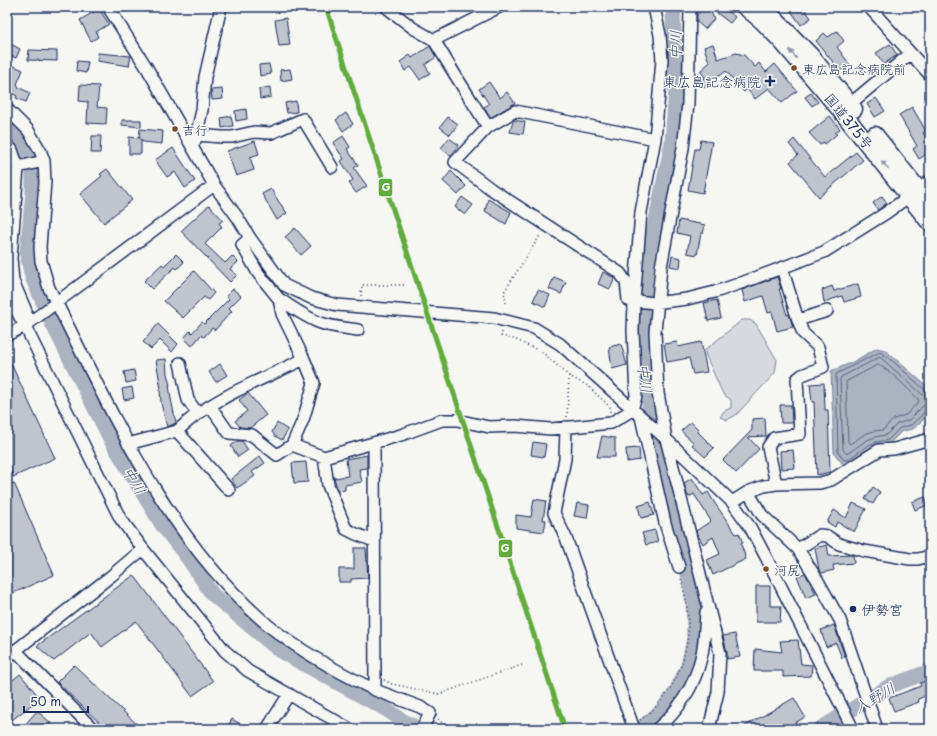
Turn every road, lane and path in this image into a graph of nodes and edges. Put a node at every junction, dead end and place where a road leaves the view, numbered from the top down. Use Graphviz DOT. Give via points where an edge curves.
graph roads {
  1 [pos="108,7"];
  2 [pos="221,7"];
  3 [pos="386,7"];
  4 [pos="499,7"];
  5 [pos="654,7"];
  6 [pos="690,7"];
  7 [pos="745,7"];
  8 [pos="762,7"];
  9 [pos="869,7"];
  10 [pos="434,40"];
  11 [pos="910,54"];
  12 [pos="930,75"];
  13 [pos="850,104"];
  14 [pos="7,109"];
  15 [pos="488,127"];
  16 [pos="196,135"];
  17 [pos="655,139"];
  18 [pos="7,145"];
  19 [pos="193,149"];
  20 [pos="42,161"];
  21 [pos="20,167"];
  22 [pos="332,167"];
  23 [pos="214,185"];
  24 [pos="919,189"];
  25 [pos="930,204"];
  26 [pos="930,223"];
  27 [pos="547,226"];
  28 [pos="250,238"];
  29 [pos="782,268"];
  30 [pos="407,285"];
  31 [pos="7,294"];
  32 [pos="360,296"];
  33 [pos="279,299"];
  34 [pos="55,302"];
  35 [pos="636,302"];
  36 [pos="506,303"];
  37 [pos="655,303"];
  38 [pos="827,311"];
  39 [pos="798,320"];
  40 [pos="25,326"];
  41 [pos="358,330"];
  42 [pos="502,332"];
  43 [pos="7,335"];
  44 [pos="304,359"];
  45 [pos="180,363"];
  46 [pos="569,376"];
  47 [pos="210,406"];
  48 [pos="632,410"];
  49 [pos="198,414"];
  50 [pos="641,417"];
  51 [pos="611,423"];
  52 [pos="566,427"];
  53 [pos="177,432"];
  54 [pos="930,438"];
  55 [pos="666,439"];
  56 [pos="128,444"];
  57 [pos="374,444"];
  58 [pos="292,445"];
  59 [pos="324,457"];
  60 [pos="776,484"];
  61 [pos="229,490"];
  62 [pos="748,492"];
  63 [pos="732,502"];
  64 [pos="374,541"];
  65 [pos="143,549"];
  66 [pos="798,549"];
  67 [pos="930,556"];
  68 [pos="678,567"];
  69 [pos="708,608"];
  70 [pos="11,654"];
  71 [pos="522,665"];
  72 [pos="375,677"];
  73 [pos="375,690"];
  74 [pos="289,694"];
  75 [pos="426,721"];
  76 [pos="633,728"];
  77 [pos="93,729"];
  78 [pos="266,729"];
  79 [pos="350,729"];
  80 [pos="449,729"];
  81 [pos="657,729"];
  82 [pos="709,729"];
  83 [pos="853,729"];
  84 [pos="877,729"];
  1 -- 19 [label="street" via="147,68"];
  2 -- 16 [label="street" via="205,77 202,110"];
  3 -- 10 [label="street" via="413,28"];
  4 -- 10 [label="street"];
  5 -- 17 [label="street" via="662,60"];
  6 -- 37 [label="street" via="688,104 683,148"];
  24 -- 7 [label="highway, 国道375号, one-way" via="842,112 762,21"];
  8 -- 13 [label="highway, 国道375号" via="811,56"];
  9 -- 11 [label="street"];
  10 -- 15 [label="street"];
  11 -- 12 [label="street"];
  11 -- 13 [label="street"];
  13 -- 24 [label="highway, 国道375号"];
  14 -- 20 [label="street" via="28,130 40,150"];
  15 -- 17 [label="street" via="515,111"];
  15 -- 27 [label="street" via="455,162 490,189"];
  16 -- 19 [label="street"];
  16 -- 22 [label="street" via="222,137 254,132 271,133 303,119"];
  17 -- 35 [label="street" via="641,212"];
  18 -- 21 [label="street"];
  19 -- 23 [label="street"];
  20 -- 21 [label="street"];
  20 -- 34 [label="street" via="45,182 40,231 41,261"];
  21 -- 40 [label="street" via="11,258 13,281 26,311"];
  23 -- 28 [label="street"];
  23 -- 34 [label="street"];
  24 -- 25 [label="highway, 国道375号"];
  24 -- 26 [label="highway, 国道375号"];
  24 -- 29 [label="street" via="824,252"];
  27 -- 35 [label="street" via="620,273 626,282 628,300"];
  27 -- 36 [label="path" via="504,292"];
  28 -- 33 [label="street" via="242,245 258,273"];
  28 -- 48 [label="street" via="284,285 311,298 337,305 494,318 534,328 560,344"];
  29 -- 37 [label="street" via="716,292"];
  29 -- 39 [label="street"];
  30 -- 32 [label="path" via="362,285"];
  31 -- 40 [label="street"];
  33 -- 41 [label="street" via="318,322"];
  33 -- 44 [label="street" via="282,314"];
  34 -- 40 [label="street"];
  34 -- 56 [label="street"];
  35 -- 37 [label="street"];
  35 -- 48 [label="street" via="632,330 636,396"];
  37 -- 55 [label="street" via="658,393"];
  38 -- 39 [label="street"];
  39 -- 60 [label="street" via="803,333 818,346 823,368 797,379 800,434 774,438 768,447"];
  40 -- 43 [label="street"];
  40 -- 65 [label="street" via="120,518"];
  42 -- 46 [label="path" via="501,336 542,352"];
  44 -- 47 [label="street"];
  44 -- 58 [label="street" via="314,383 303,420"];
  45 -- 49 [label="street" via="188,400"];
  46 -- 51 [label="path" via="588,386 610,407"];
  46 -- 52 [label="path"];
  47 -- 49 [label="street"];
  47 -- 58 [label="street" via="230,433 252,435 277,455"];
  48 -- 50 [label="street"];
  48 -- 51 [label="street"];
  49 -- 53 [label="street"];
  50 -- 55 [label="street"];
  50 -- 68 [label="street" via="665,523"];
  51 -- 52 [label="street"];
  52 -- 57 [label="street" via="489,427 457,420 442,420"];
  52 -- 76 [label="street" via="565,459 554,513 566,538"];
  53 -- 56 [label="street"];
  53 -- 61 [label="street"];
  54 -- 60 [label="street" via="894,449 879,450 831,480 820,483"];
  55 -- 63 [label="street"];
  55 -- 69 [label="street"];
  56 -- 73 [label="street" via="166,507 220,578 240,599 305,652"];
  57 -- 59 [label="street"];
  57 -- 64 [label="street"];
  58 -- 59 [label="street"];
  59 -- 64 [label="street" via="328,485 346,529"];
  60 -- 62 [label="street"];
  62 -- 63 [label="street"];
  62 -- 66 [label="street" via="762,515"];
  63 -- 83 [label="street" via="750,527 767,558"];
  64 -- 72 [label="street"];
  65 -- 70 [label="street"];
  65 -- 74 [label="street" via="225,651 248,671"];
  66 -- 67 [label="street" via="820,535 864,551 910,559"];
  66 -- 84 [label="street" via="840,620"];
  68 -- 76 [label="path" via="688,615 682,663 667,694"];
  69 -- 81 [label="street" via="701,659 687,693 678,707"];
  69 -- 82 [label="street" via="720,653 718,692"];
  70 -- 77 [label="street"];
  71 -- 72 [label="path" via="439,694 392,684"];
  72 -- 73 [label="street"];
  73 -- 75 [label="street" via="420,707"];
  74 -- 78 [label="street"];
  74 -- 79 [label="street"];
  75 -- 80 [label="path"];
}
